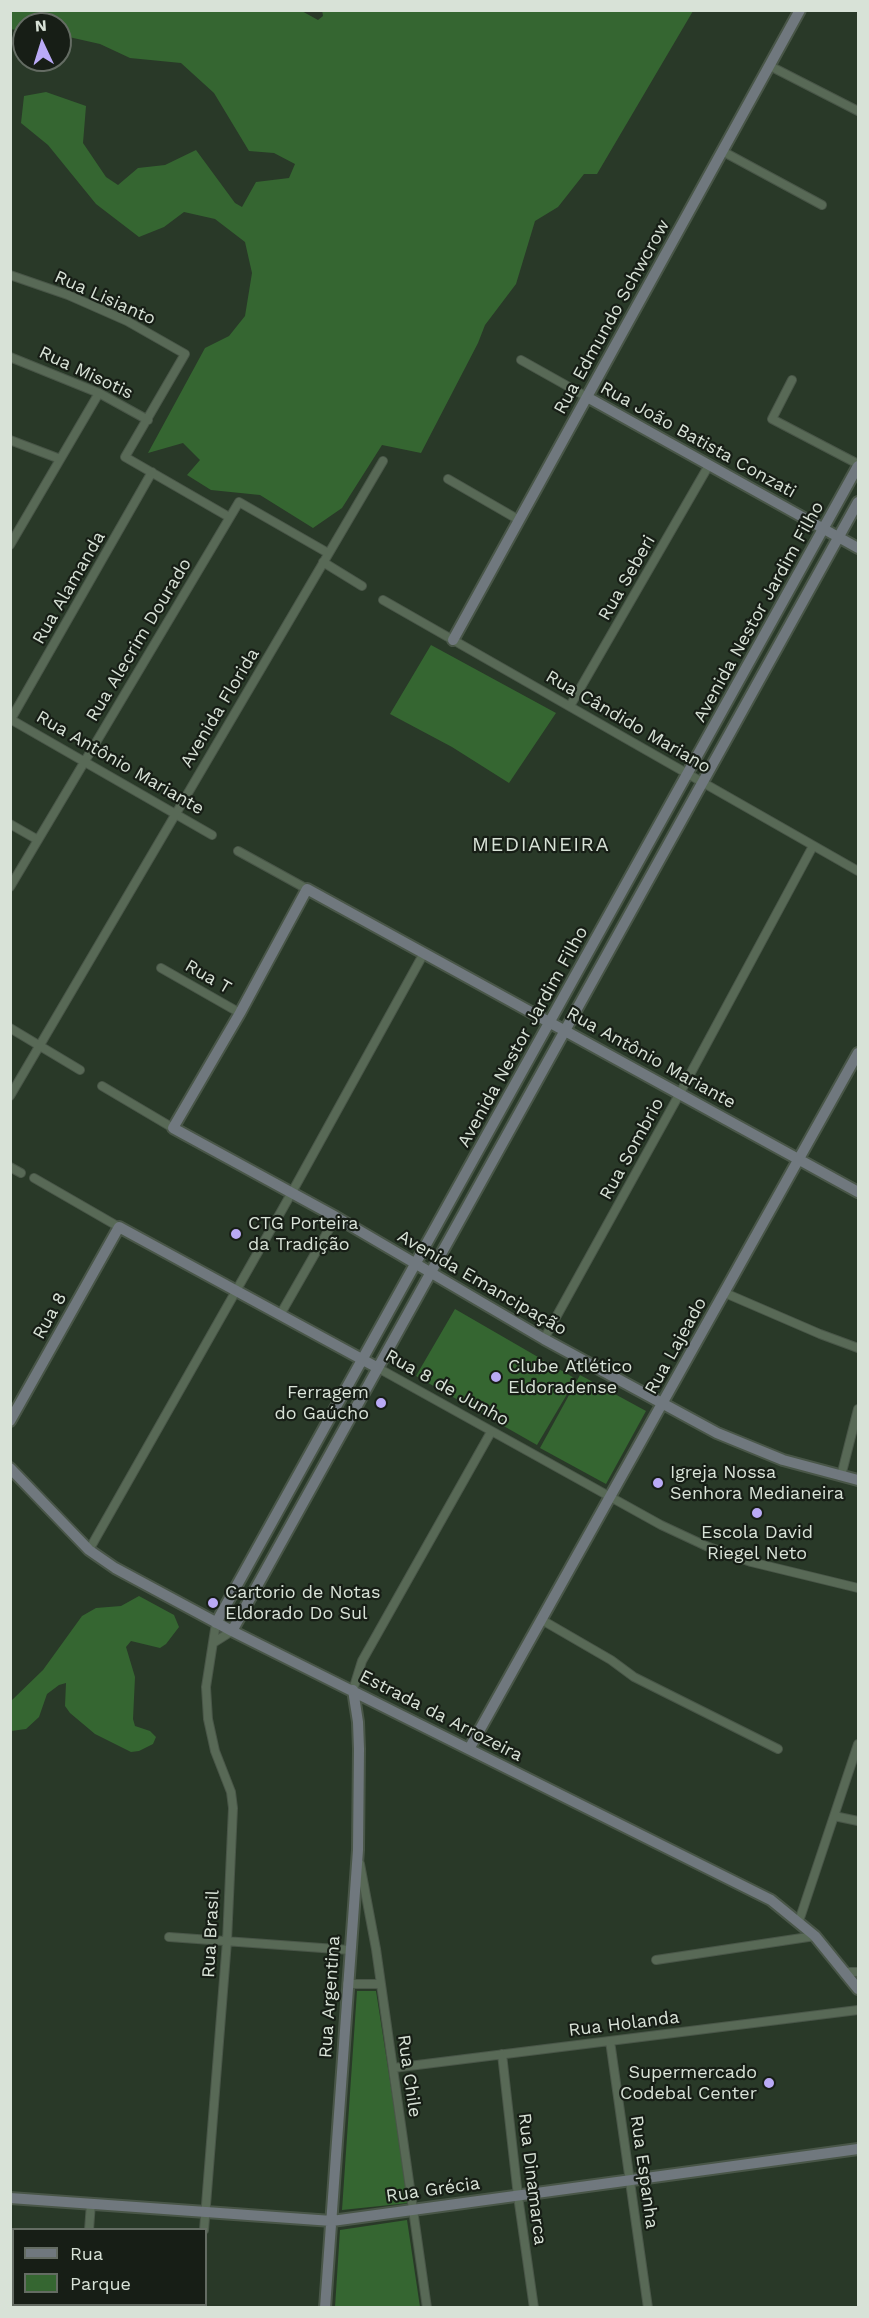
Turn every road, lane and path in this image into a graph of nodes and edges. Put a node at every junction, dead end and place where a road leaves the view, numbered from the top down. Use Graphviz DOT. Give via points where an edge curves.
graph roads {
  1 [pos="800,10"];
  2 [pos="770,66"];
  3 [pos="858,111"];
  4 [pos="722,151"];
  5 [pos="822,205"];
  6 [pos="10,275"];
  7 [pos="10,357"];
  8 [pos="521,360"];
  9 [pos="792,380"];
  10 [pos="99,393"];
  11 [pos="587,397"];
  12 [pos="148,420"];
  13 [pos="10,440"];
  14 [pos="60,459"];
  15 [pos="383,461"];
  16 [pos="709,465"];
  17 [pos="858,465"];
  18 [pos="152,472"];
  19 [pos="448,479"];
  20 [pos="858,502"];
  21 [pos="229,517"];
  22 [pos="519,520"];
  23 [pos="824,529"];
  24 [pos="14,530"];
  25 [pos="839,537"];
  26 [pos="10,544"];
  27 [pos="858,548"];
  28 [pos="328,553"];
  29 [pos="323,562"];
  30 [pos="362,585"];
  31 [pos="383,600"];
  32 [pos="453,639"];
  33 [pos="570,706"];
  34 [pos="11,719"];
  35 [pos="84,761"];
  36 [pos="688,773"];
  37 [pos="703,781"];
  38 [pos="175,813"];
  39 [pos="10,824"];
  40 [pos="213,835"];
  41 [pos="38,840"];
  42 [pos="813,846"];
  43 [pos="238,851"];
  44 [pos="858,871"];
  45 [pos="10,887"];
  46 [pos="308,889"];
  47 [pos="424,953"];
  48 [pos="161,968"];
  49 [pos="240,1013"];
  50 [pos="550,1022"];
  51 [pos="10,1028"];
  52 [pos="566,1030"];
  53 [pos="41,1045"];
  54 [pos="858,1053"];
  55 [pos="80,1070"];
  56 [pos="102,1086"];
  57 [pos="680,1093"];
  58 [pos="10,1096"];
  59 [pos="173,1128"];
  60 [pos="489,1132"];
  61 [pos="504,1140"];
  62 [pos="799,1159"];
  63 [pos="10,1167"];
  64 [pos="21,1173"];
  65 [pos="34,1179"];
  66 [pos="858,1192"];
  67 [pos="291,1194"];
  68 [pos="336,1217"];
  69 [pos="119,1227"];
  70 [pos="416,1264"];
  71 [pos="431,1272"];
  72 [pos="237,1291"];
  73 [pos="725,1293"];
  74 [pos="280,1315"];
  75 [pos="544,1339"];
  76 [pos="858,1348"];
  77 [pos="363,1360"];
  78 [pos="378,1368"];
  79 [pos="663,1403"];
  80 [pos="858,1409"];
  81 [pos="10,1421"];
  82 [pos="491,1432"];
  83 [pos="10,1467"];
  84 [pos="840,1476"];
  85 [pos="858,1480"];
  86 [pos="611,1496"];
  87 [pos="89,1550"];
  88 [pos="858,1588"];
  89 [pos="542,1620"];
  90 [pos="216,1623"];
  91 [pos="232,1631"];
  92 [pos="213,1643"];
  93 [pos="352,1690"];
  94 [pos="858,1744"];
  95 [pos="469,1749"];
  96 [pos="778,1749"];
  97 [pos="834,1816"];
  98 [pos="858,1821"];
  99 [pos="358,1850"];
  100 [pos="799,1921"];
  101 [pos="815,1936"];
  102 [pos="169,1937"];
  103 [pos="227,1941"];
  104 [pos="350,1950"];
  105 [pos="656,1960"];
  106 [pos="847,1972"];
  107 [pos="858,1972"];
  108 [pos="347,1984"];
  109 [pos="380,1984"];
  110 [pos="858,1989"];
  111 [pos="858,2010"];
  112 [pos="610,2041"];
  113 [pos="502,2054"];
  114 [pos="393,2068"];
  115 [pos="858,2149"];
  116 [pos="630,2179"];
  117 [pos="518,2196"];
  118 [pos="10,2198"];
  119 [pos="91,2203"];
  120 [pos="413,2209"];
  121 [pos="205,2211"];
  122 [pos="332,2221"];
  123 [pos="89,2228"];
  124 [pos="204,2228"];
  125 [pos="325,2307"];
  126 [pos="428,2307"];
  127 [pos="534,2307"];
  128 [pos="648,2307"];
  1 -- 2 [label="main road, Rua Edmundo Schwcrow"];
  2 -- 3 [label="street"];
  2 -- 4 [label="main road, Rua Edmundo Schwcrow"];
  4 -- 5 [label="street"];
  4 -- 11 [label="main road, Rua Edmundo Schwcrow"];
  6 -- 12 [label="street, Rua Lisianto" via="127,321 184,354"];
  7 -- 10 [label="street, Rua Misotis"];
  8 -- 11 [label="street, Rua João Batista Conzati"];
  9 -- 17 [label="street" via="772,419"];
  10 -- 12 [label="street, Rua Misotis"];
  10 -- 14 [label="street"];
  11 -- 16 [label="main road, Rua João Batista Conzati"];
  11 -- 22 [label="main road, Rua Edmundo Schwcrow"];
  12 -- 18 [label="street" via="125,457"];
  13 -- 14 [label="street"];
  14 -- 24 [label="street"];
  15 -- 28 [label="street, Avenida Florida"];
  16 -- 23 [label="main road, Rua João Batista Conzati"];
  16 -- 33 [label="street, Rua Seberi"];
  17 -- 23 [label="main road, Avenida Nestor Jardim Filho"];
  18 -- 21 [label="street"];
  18 -- 34 [label="street, Rua Alamanda"];
  19 -- 22 [label="street"];
  20 -- 25 [label="main road, Avenida Nestor Jardim Filho"];
  21 -- 28 [label="street, Rua Alecrim Dourado" via="239,502"];
  21 -- 35 [label="street, Rua Alecrim Dourado"];
  22 -- 32 [label="main road, Rua Edmundo Schwcrow"];
  23 -- 25 [label="main road, Rua João Batista Conzati"];
  23 -- 36 [label="main road, Avenida Nestor Jardim Filho"];
  24 -- 26 [label="street"];
  25 -- 27 [label="main road, Rua João Batista Conzati"];
  25 -- 37 [label="main road, Avenida Nestor Jardim Filho"];
  28 -- 29 [label="street, Avenida Florida"];
  29 -- 30 [label="street"];
  29 -- 38 [label="street, Avenida Florida"];
  31 -- 32 [label="street, Rua Cândido Mariano"];
  32 -- 33 [label="street, Rua Cândido Mariano"];
  33 -- 36 [label="street, Rua Cândido Mariano"];
  34 -- 35 [label="street, Rua Antônio Mariante"];
  35 -- 38 [label="street, Rua Antônio Mariante"];
  35 -- 41 [label="street, Rua Alecrim Dourado"];
  36 -- 37 [label="street, Rua Cândido Mariano"];
  36 -- 50 [label="main road, Avenida Nestor Jardim Filho"];
  37 -- 42 [label="street, Rua Cândido Mariano"];
  37 -- 52 [label="main road, Avenida Nestor Jardim Filho"];
  38 -- 40 [label="street, Rua Antônio Mariante"];
  38 -- 53 [label="street, Avenida Florida"];
  39 -- 41 [label="street"];
  41 -- 45 [label="street, Rua Alecrim Dourado"];
  42 -- 44 [label="street, Rua Cândido Mariano"];
  42 -- 57 [label="street, Rua Sombrio"];
  43 -- 46 [label="street, Rua Antônio Mariante"];
  46 -- 47 [label="main road, Rua Antônio Mariante"];
  46 -- 49 [label="main road"];
  47 -- 50 [label="main road, Rua Antônio Mariante"];
  47 -- 67 [label="street"];
  48 -- 49 [label="street, Rua T"];
  49 -- 59 [label="main road"];
  50 -- 52 [label="main road, Rua Antônio Mariante"];
  50 -- 60 [label="main road, Avenida Nestor Jardim Filho"];
  51 -- 53 [label="street"];
  52 -- 57 [label="main road, Rua Antônio Mariante"];
  52 -- 61 [label="main road, Avenida Nestor Jardim Filho"];
  53 -- 55 [label="street"];
  53 -- 58 [label="street, Avenida Florida"];
  54 -- 62 [label="main road, Rua Lajeado"];
  56 -- 59 [label="street, Avenida Emancipação"];
  57 -- 62 [label="main road, Rua Antônio Mariante"];
  57 -- 75 [label="street, Rua Sombrio"];
  59 -- 67 [label="main road, Avenida Emancipação"];
  60 -- 61 [label="main road"];
  60 -- 70 [label="main road, Avenida Nestor Jardim Filho"];
  61 -- 71 [label="main road, Avenida Nestor Jardim Filho"];
  62 -- 66 [label="main road, Rua Antônio Mariante"];
  62 -- 73 [label="main road, Rua Lajeado"];
  63 -- 64 [label="street"];
  65 -- 69 [label="street, Rua 8 de Junho"];
  67 -- 68 [label="main road, Avenida Emancipação"];
  67 -- 72 [label="street"];
  68 -- 70 [label="main road, Avenida Emancipação"];
  68 -- 74 [label="street"];
  69 -- 72 [label="main road, Rua 8 de Junho"];
  69 -- 81 [label="main road, Rua 8"];
  70 -- 71 [label="main road, Avenida Emancipação"];
  70 -- 77 [label="main road, Avenida Nestor Jardim Filho"];
  71 -- 75 [label="main road, Avenida Emancipação"];
  71 -- 78 [label="main road, Avenida Nestor Jardim Filho"];
  72 -- 74 [label="main road, Rua 8 de Junho"];
  72 -- 87 [label="street"];
  73 -- 76 [label="street"];
  73 -- 79 [label="main road, Rua Lajeado"];
  74 -- 77 [label="main road, Rua 8 de Junho"];
  75 -- 79 [label="main road, Avenida Emancipação"];
  77 -- 78 [label="main road, Rua 8 de Junho"];
  77 -- 90 [label="main road, Avenida Nestor Jardim Filho"];
  78 -- 82 [label="street, Rua 8 de Junho"];
  78 -- 91 [label="main road, Avenida Nestor Jardim Filho"];
  79 -- 84 [label="main road, Avenida Emancipação" via="717,1433 783,1460"];
  79 -- 86 [label="main road, Rua Lajeado"];
  80 -- 84 [label="street"];
  82 -- 86 [label="street, Rua 8 de Junho"];
  82 -- 93 [label="street" via="362,1661"];
  83 -- 87 [label="main road, Estrada da Arrozeira"];
  84 -- 85 [label="main road, Avenida Emancipação"];
  86 -- 88 [label="street, Rua 8 de Junho" via="706,1546 751,1563"];
  86 -- 89 [label="main road, Rua Lajeado"];
  87 -- 90 [label="main road, Estrada da Arrozeira"];
  89 -- 95 [label="main road, Rua Lajeado"];
  89 -- 96 [label="street" via="634,1677"];
  90 -- 91 [label="main road, Estrada da Arrozeira"];
  90 -- 92 [label="street, Rua Brasil"];
  91 -- 92 [label="street"];
  91 -- 93 [label="main road, Estrada da Arrozeira"];
  92 -- 103 [label="street, Rua Brasil" via="206,1687 208,1719 233,1808"];
  93 -- 95 [label="main road, Estrada da Arrozeira"];
  93 -- 99 [label="main road, Rua Argentina" via="358,1722"];
  94 -- 97 [label="street"];
  95 -- 100 [label="main road, Estrada da Arrozeira" via="771,1900"];
  97 -- 98 [label="street"];
  97 -- 100 [label="street"];
  99 -- 104 [label="main road, Rua Argentina"];
  99 -- 109 [label="street, Rua Chile"];
  100 -- 101 [label="main road, Estrada da Arrozeira"];
  101 -- 105 [label="street"];
  101 -- 106 [label="main road, Estrada da Arrozeira"];
  102 -- 103 [label="street"];
  103 -- 104 [label="street"];
  103 -- 121 [label="street, Rua Brasil"];
  104 -- 108 [label="main road, Rua Argentina"];
  106 -- 107 [label="street"];
  106 -- 110 [label="main road, Estrada da Arrozeira"];
  108 -- 109 [label="street"];
  108 -- 122 [label="main road, Rua Argentina"];
  109 -- 114 [label="street, Rua Chile"];
  111 -- 112 [label="street, Rua Holanda"];
  112 -- 113 [label="street, Rua Holanda"];
  112 -- 116 [label="street, Rua Espanha"];
  113 -- 114 [label="street, Rua Holanda"];
  113 -- 117 [label="street, Rua Dinamarca"];
  114 -- 120 [label="street, Rua Chile"];
  115 -- 116 [label="main road, Rua Grécia"];
  116 -- 117 [label="main road, Rua Grécia"];
  116 -- 128 [label="street, Rua Espanha"];
  117 -- 120 [label="main road, Rua Grécia"];
  117 -- 127 [label="street, Rua Dinamarca"];
  118 -- 119 [label="main road, Rua Grécia"];
  119 -- 121 [label="main road, Rua Grécia"];
  119 -- 123 [label="street"];
  120 -- 122 [label="main road, Rua Grécia"];
  120 -- 126 [label="street, Rua Chile"];
  121 -- 122 [label="main road, Rua Grécia"];
  121 -- 124 [label="street, Rua Brasil"];
  122 -- 125 [label="main road, Rua Argentina"];
}
